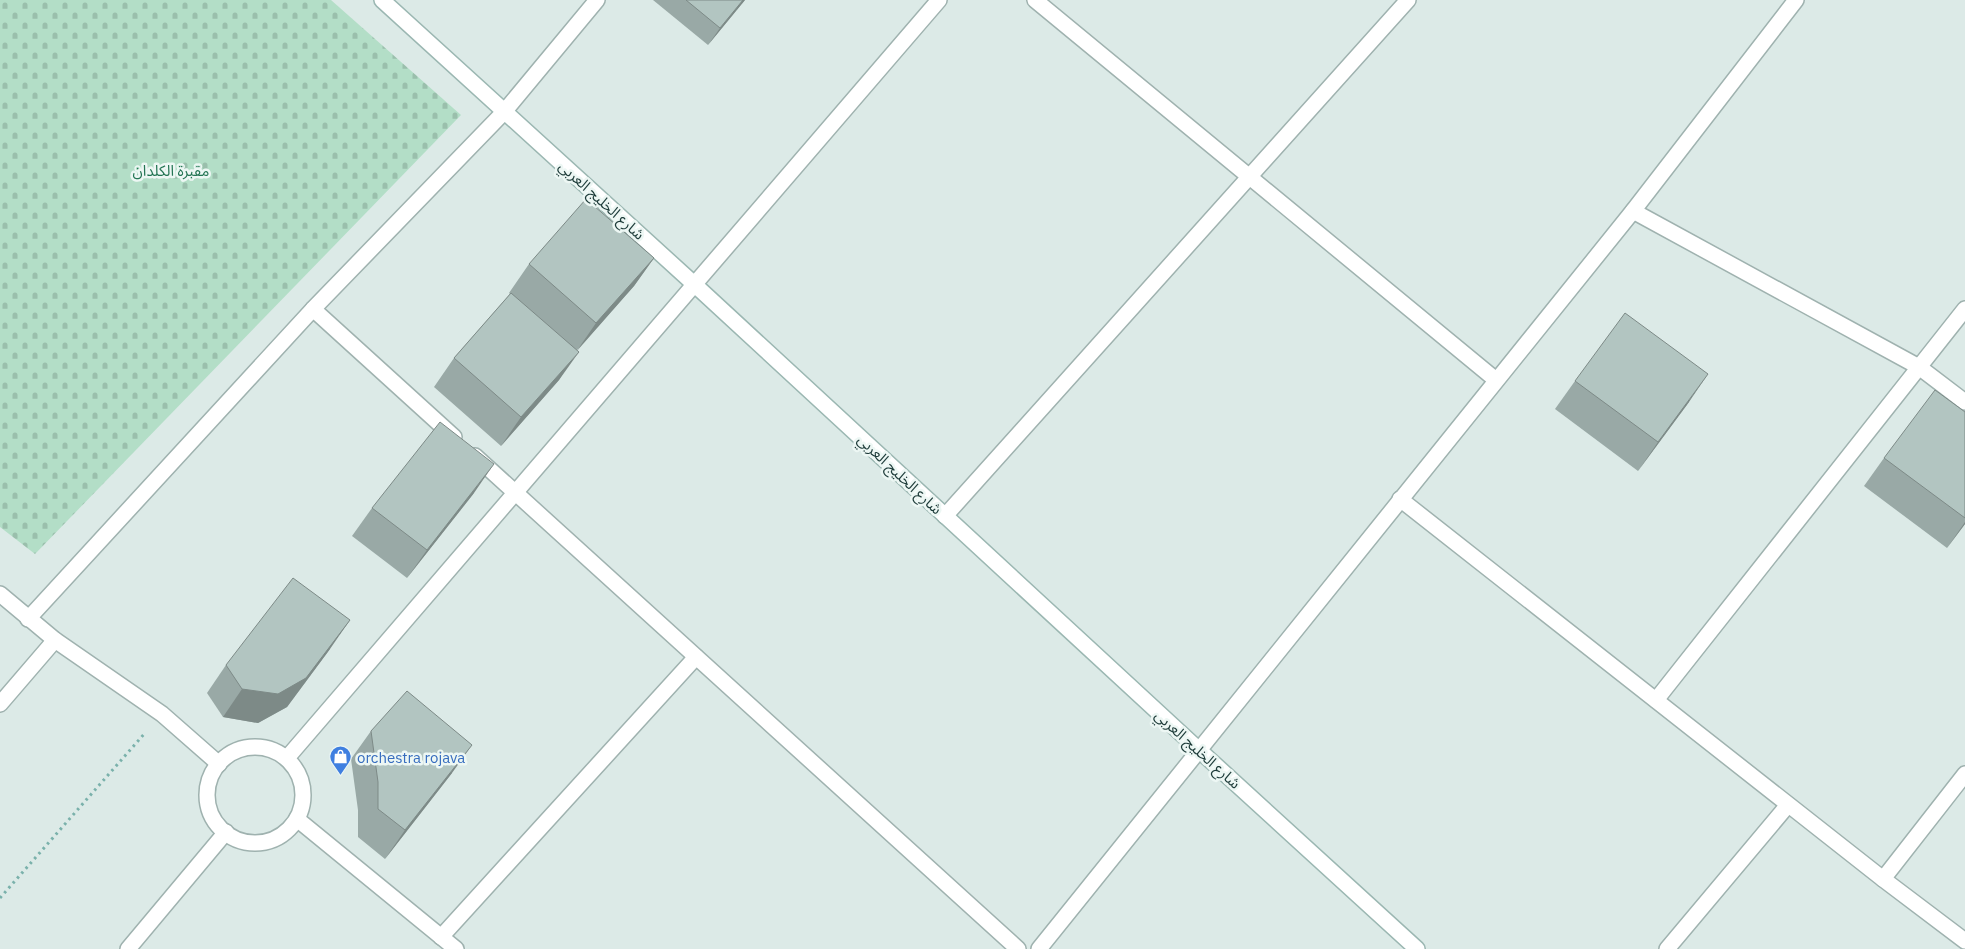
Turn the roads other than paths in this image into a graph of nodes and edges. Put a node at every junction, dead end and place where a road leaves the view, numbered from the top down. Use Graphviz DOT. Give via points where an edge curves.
graph roads {
  1 [pos="382,0"];
  2 [pos="596,0"];
  3 [pos="939,0"];
  4 [pos="1035,0"];
  5 [pos="1408,0"];
  6 [pos="1796,0"];
  7 [pos="504,112"];
  8 [pos="1250,177"];
  9 [pos="1633,211"];
  10 [pos="694,284"];
  11 [pos="312,309"];
  12 [pos="1965,309"];
  13 [pos="1919,367"];
  14 [pos="1496,380"];
  15 [pos="1965,402"];
  16 [pos="516,494"];
  17 [pos="1400,499"];
  18 [pos="945,516"];
  19 [pos="0,594"];
  20 [pos="28,619"];
  21 [pos="55,640"];
  22 [pos="696,657"];
  23 [pos="1656,700"];
  24 [pos="0,704"];
  25 [pos="1199,750"];
  26 [pos="286,758"];
  27 [pos="219,764"];
  28 [pos="1965,774"];
  29 [pos="1788,805"];
  30 [pos="297,819"];
  31 [pos="226,832"];
  32 [pos="1883,879"];
  33 [pos="441,937"];
  34 [pos="1965,941"];
  35 [pos="128,949"];
  36 [pos="456,949"];
  37 [pos="1018,949"];
  38 [pos="1039,949"];
  39 [pos="1417,949"];
  40 [pos="1667,949"];
  1 -- 7 [label="street, شارع الخليج العربي"];
  2 -- 7 [label="street"];
  3 -- 10 [label="street"];
  4 -- 8 [label="street"];
  5 -- 8 [label="street"];
  6 -- 9 [label="street"];
  7 -- 10 [label="street, شارع الخليج العربي"];
  7 -- 11 [label="street"];
  8 -- 14 [label="street"];
  8 -- 18 [label="street"];
  9 -- 13 [label="street"];
  9 -- 14 [label="street"];
  10 -- 16 [label="street"];
  10 -- 18 [label="street, شارع الخليج العربي"];
  11 -- 16 [label="street"];
  11 -- 20 [label="street"];
  12 -- 13 [label="street"];
  13 -- 15 [label="street"];
  13 -- 23 [label="street"];
  14 -- 17 [label="street"];
  16 -- 22 [label="street"];
  16 -- 26 [label="street"];
  17 -- 23 [label="street"];
  17 -- 25 [label="street"];
  18 -- 25 [label="street, شارع الخليج العربي"];
  19 -- 20 [label="street"];
  20 -- 21 [label="street"];
  21 -- 24 [label="street"];
  21 -- 27 [label="street" via="162,714"];
  22 -- 33 [label="street"];
  22 -- 37 [label="street"];
  23 -- 29 [label="street"];
  25 -- 38 [label="street"];
  25 -- 39 [label="street, شارع الخليج العربي"];
  26 -- 27 [label="street" via="266,748 251,747 237,751"];
  26 -- 30 [label="street" via="299,775 303,790"];
  27 -- 31 [label="street" via="208,784 208,800 212,814"];
  28 -- 32 [label="street"];
  29 -- 32 [label="street"];
  29 -- 40 [label="street"];
  30 -- 31 [label="street" via="287,831 260,842 245,842"];
  30 -- 33 [label="street"];
  31 -- 35 [label="street"];
  32 -- 34 [label="street"];
  33 -- 36 [label="street"];
}
